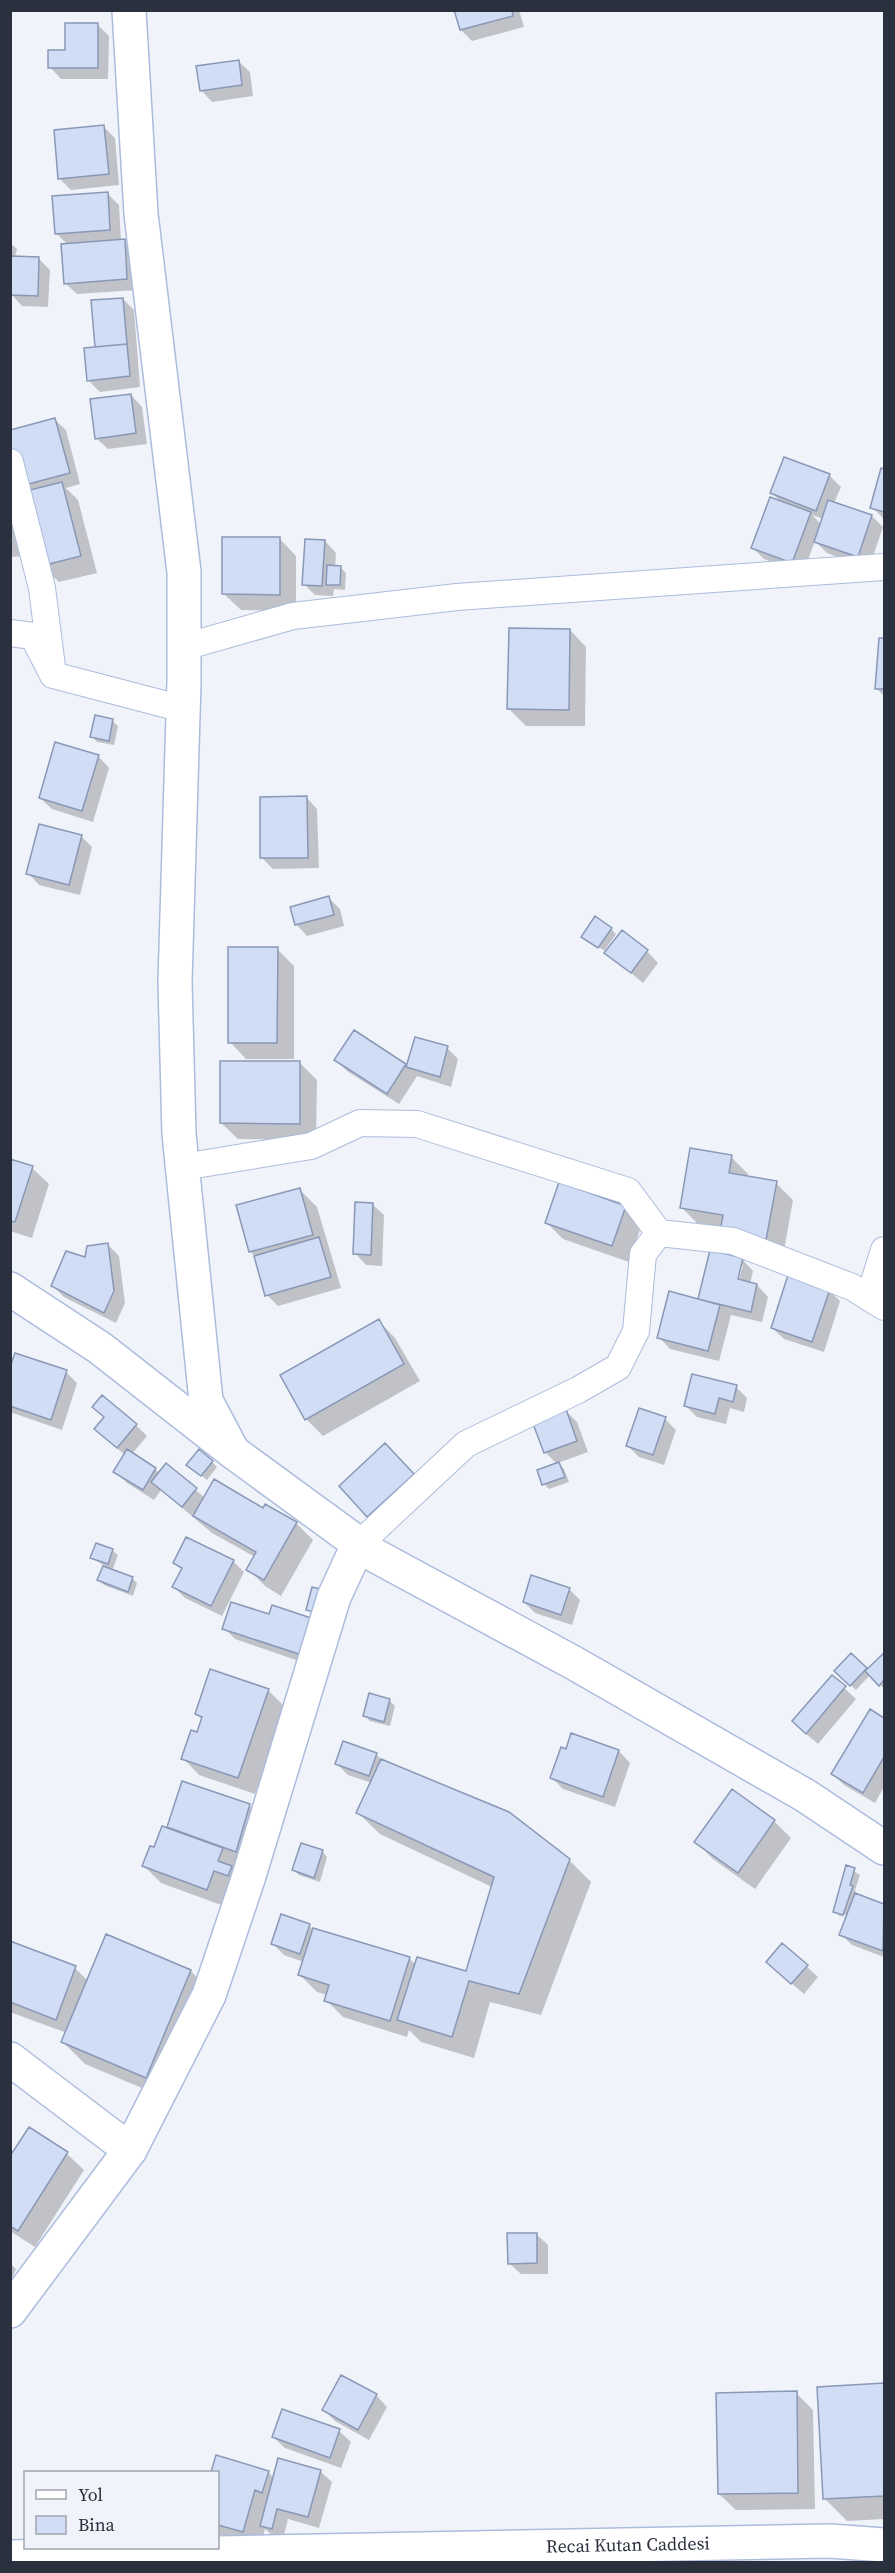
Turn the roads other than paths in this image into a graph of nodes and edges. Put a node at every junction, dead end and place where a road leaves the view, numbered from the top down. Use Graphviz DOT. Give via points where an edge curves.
graph roads {
  1 [pos="129,10"];
  2 [pos="10,462"];
  3 [pos="885,567"];
  4 [pos="10,633"];
  5 [pos="184,647"];
  6 [pos="53,675"];
  7 [pos="183,709"];
  8 [pos="183,1167"];
  9 [pos="659,1233"];
  10 [pos="885,1250"];
  11 [pos="10,1289"];
  12 [pos="877,1303"];
  13 [pos="233,1452"];
  14 [pos="358,1545"];
  15 [pos="885,1848"];
  16 [pos="10,2060"];
  17 [pos="130,2150"];
  18 [pos="10,2311"];
  19 [pos="885,2545"];
  20 [pos="10,2557"];
  1 -- 5 [label="street" via="141,214 184,572"];
  2 -- 6 [label="street" via="42,588"];
  3 -- 5 [label="street" via="457,597 293,615"];
  4 -- 6 [label="street" via="33,636"];
  5 -- 7 [label="street"];
  6 -- 7 [label="street"];
  7 -- 8 [label="street" via="175,982"];
  8 -- 9 [label="street" via="311,1146 360,1123 417,1124 628,1191"];
  8 -- 13 [label="street" via="206,1401"];
  9 -- 12 [label="street" via="733,1241 852,1287"];
  9 -- 14 [label="street" via="643,1254 636,1331 618,1367 466,1444"];
  10 -- 12 [label="street"];
  11 -- 13 [label="street" via="100,1348"];
  13 -- 14 [label="street"];
  14 -- 15 [label="street" via="806,1796"];
  14 -- 17 [label="street" via="334,1597 248,1879 208,1995"];
  16 -- 17 [label="street"];
  17 -- 18 [label="street"];
  19 -- 20 [label="street, Recai Kutan Caddesi" via="830,2541"];
}
